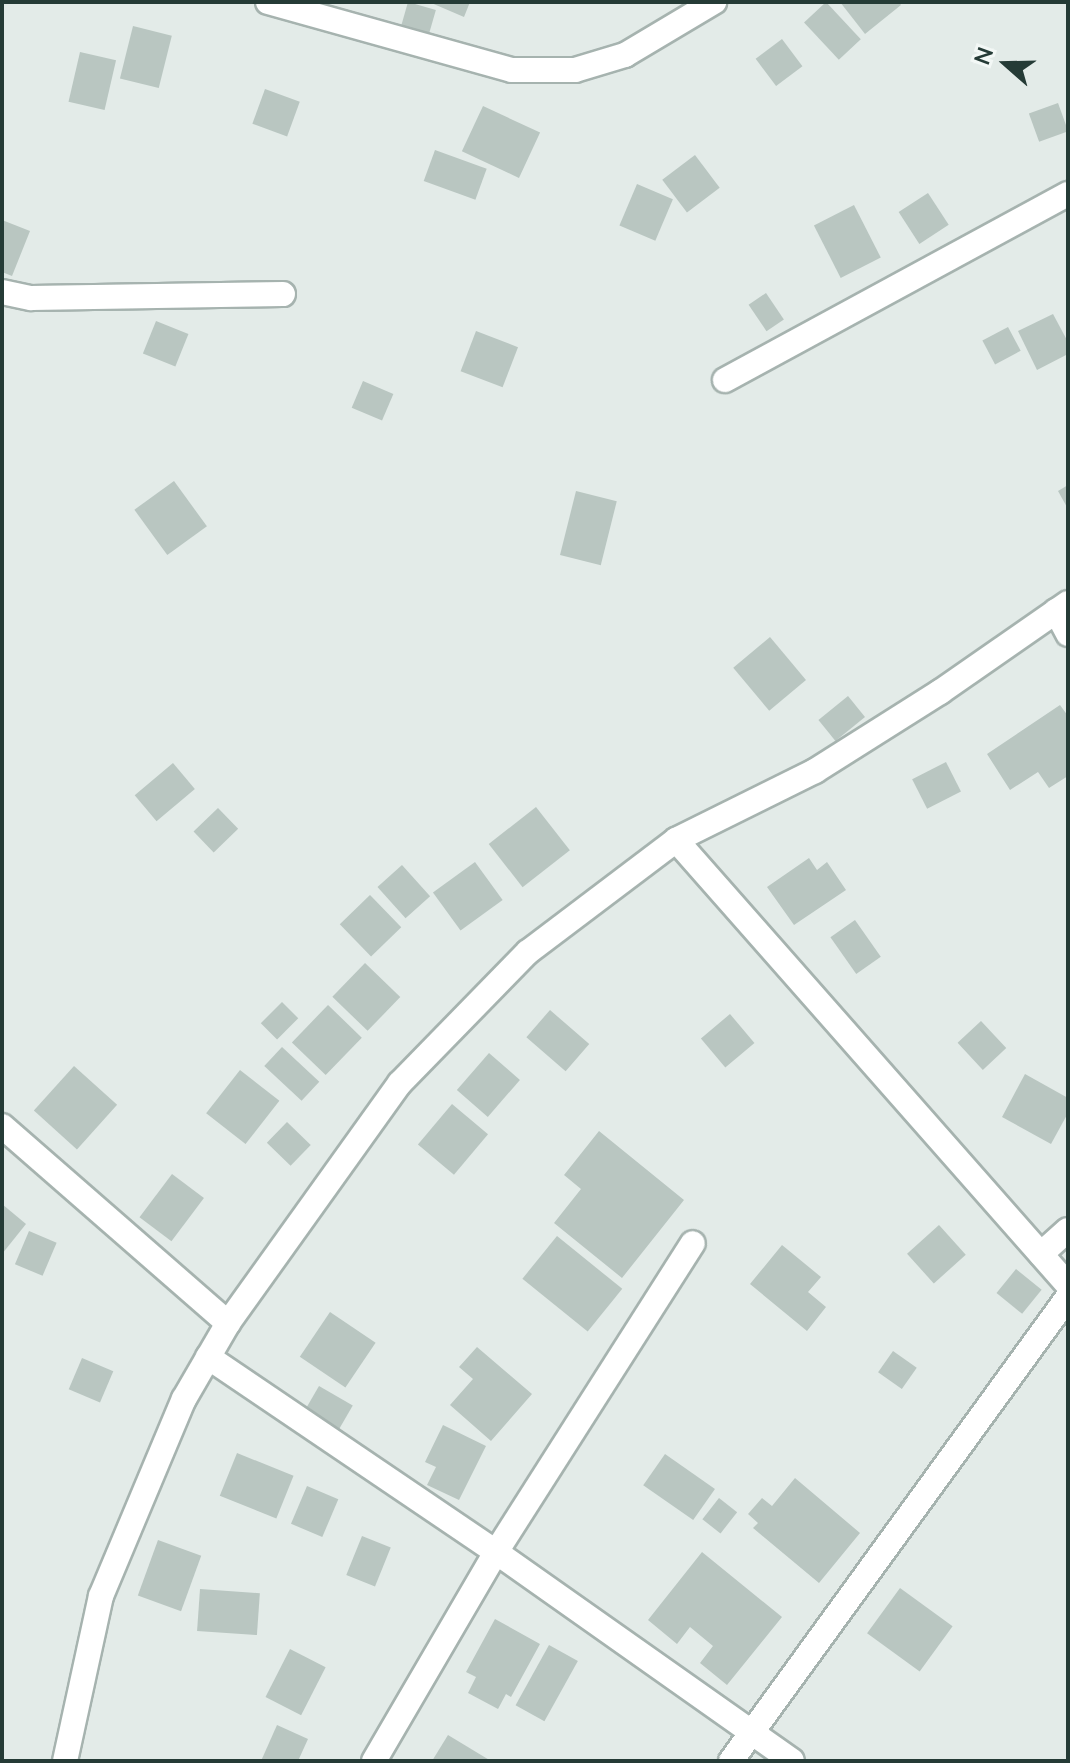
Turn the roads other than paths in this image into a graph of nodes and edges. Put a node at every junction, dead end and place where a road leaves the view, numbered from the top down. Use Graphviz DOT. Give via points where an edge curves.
graph roads {
  1 [pos="268,2"];
  2 [pos="714,2"];
  3 [pos="1068,194"];
  4 [pos="2,292"];
  5 [pos="283,294"];
  6 [pos="725,380"];
  7 [pos="1062,607"];
  8 [pos="1068,634"];
  9 [pos="676,840"];
  10 [pos="2,1126"];
  11 [pos="1068,1230"];
  12 [pos="693,1243"];
  13 [pos="1041,1254"];
  14 [pos="1068,1285"];
  15 [pos="1068,1297"];
  16 [pos="228,1323"];
  17 [pos="208,1357"];
  18 [pos="496,1552"];
  19 [pos="752,1731"];
  20 [pos="65,1761"];
  21 [pos="374,1761"];
  22 [pos="731,1761"];
  23 [pos="792,1761"];
  1 -- 2 [label="street" via="512,70 575,70 625,55"];
  3 -- 6 [label="street"];
  4 -- 5 [label="street" via="31,298"];
  7 -- 8 [label="street"];
  7 -- 9 [label="street" via="815,771"];
  9 -- 13 [label="street"];
  9 -- 16 [label="street" via="528,952 400,1083"];
  10 -- 16 [label="street"];
  11 -- 13 [label="street"];
  12 -- 18 [label="street"];
  13 -- 14 [label="street"];
  15 -- 19 [label="street"];
  16 -- 17 [label="street"];
  17 -- 18 [label="street"];
  17 -- 20 [label="street" via="184,1399 101,1596"];
  18 -- 19 [label="street"];
  18 -- 21 [label="street"];
  19 -- 22 [label="street"];
  19 -- 23 [label="street"];
}
